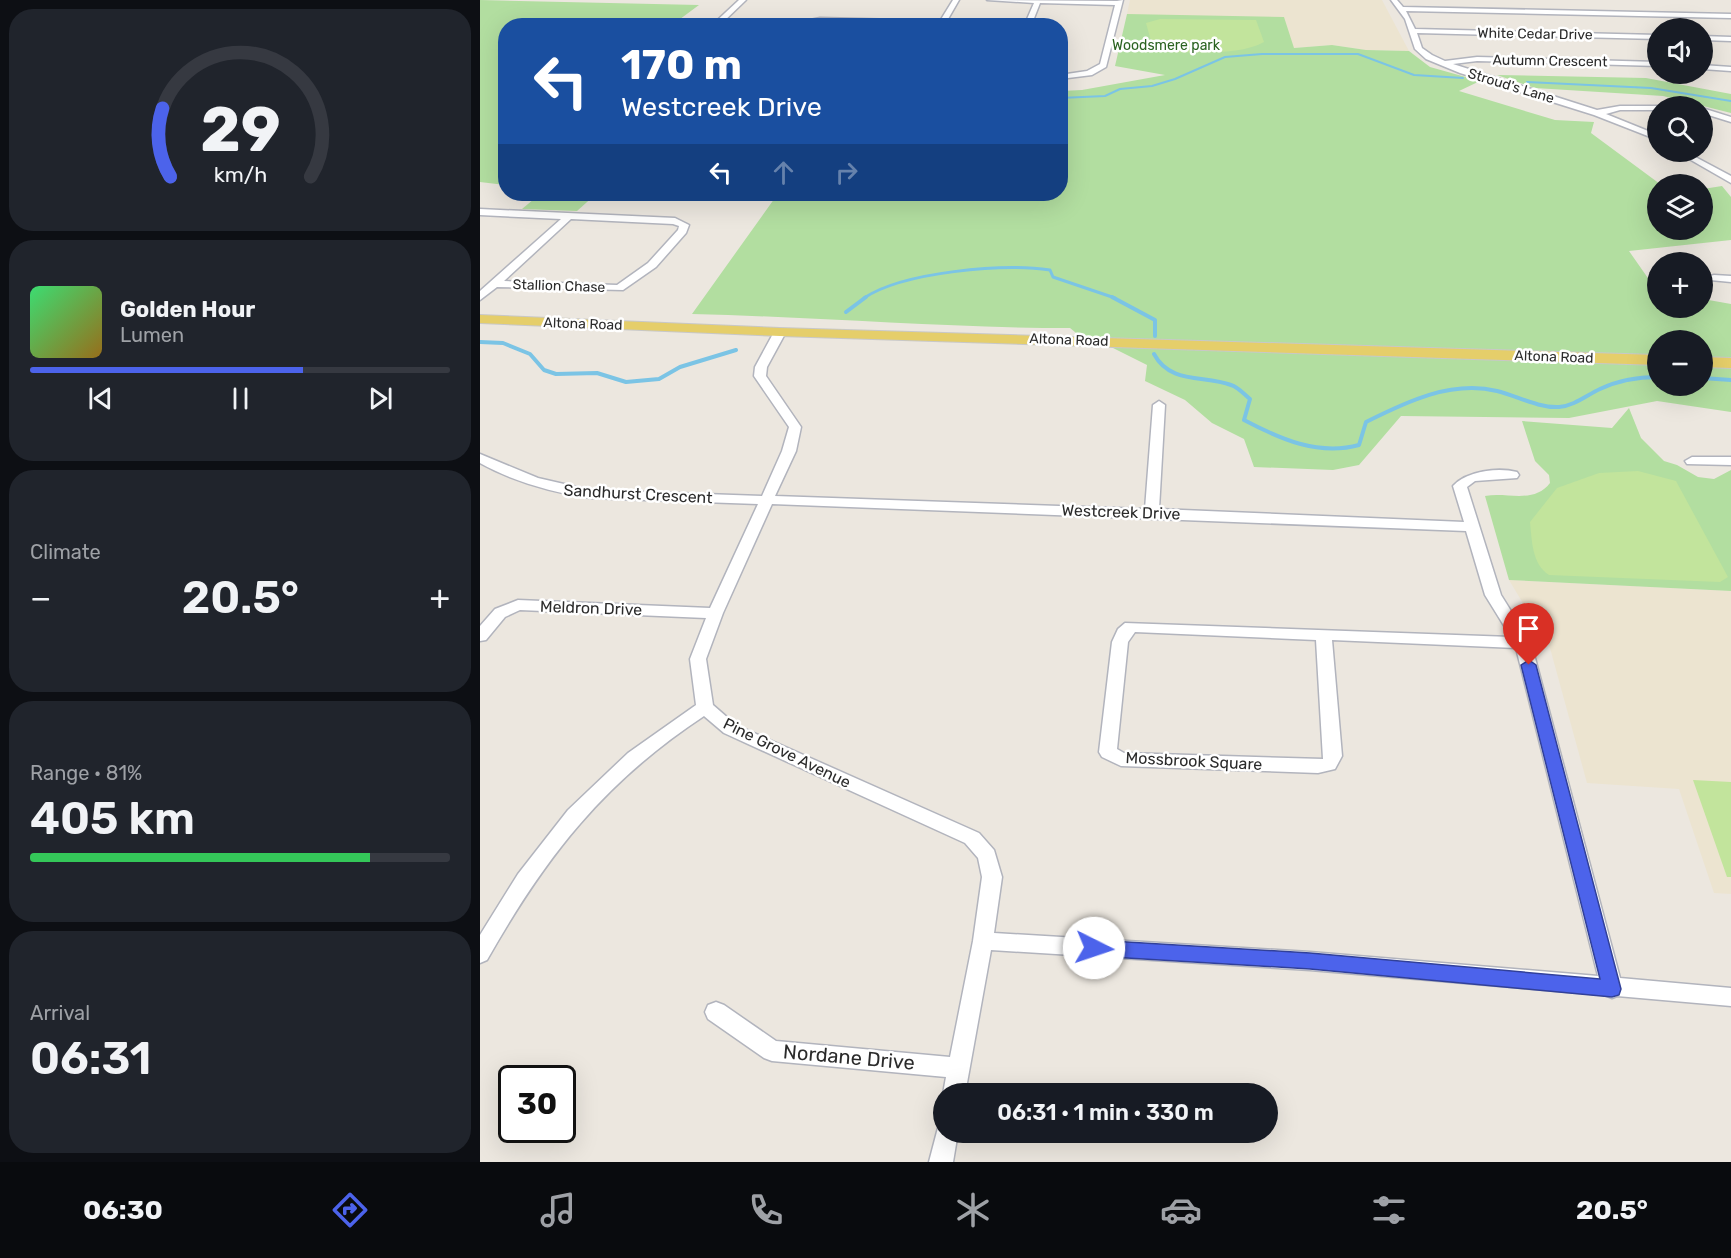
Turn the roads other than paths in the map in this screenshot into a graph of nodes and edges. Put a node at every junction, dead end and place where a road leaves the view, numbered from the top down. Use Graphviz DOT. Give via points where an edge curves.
graph roads {
  1 [pos="743,0"];
  2 [pos="956,0"];
  3 [pos="990,0"];
  4 [pos="1394,0"];
  5 [pos="1038,1"];
  6 [pos="1120,2"];
  7 [pos="1401,9"];
  8 [pos="1731,16"];
  9 [pos="723,18"];
  10 [pos="945,18"];
  11 [pos="1031,18"];
  12 [pos="1413,31"];
  13 [pos="1647,37"];
  14 [pos="1713,38"];
  15 [pos="1731,39"];
  16 [pos="1442,63"];
  17 [pos="1647,64"];
  18 [pos="1713,68"];
  19 [pos="1731,69"];
  20 [pos="1068,76"];
  21 [pos="1647,108"];
  22 [pos="1597,113"];
  23 [pos="1713,114"];
  24 [pos="1731,120"];
  25 [pos="1647,133"];
  26 [pos="1699,162"];
  27 [pos="1731,180"];
  28 [pos="480,212"];
  29 [pos="568,217"];
  30 [pos="1714,278"];
  31 [pos="1731,279"];
  32 [pos="495,284"];
  33 [pos="480,297"];
  34 [pos="480,319"];
  35 [pos="780,332"];
  36 [pos="1647,360"];
  37 [pos="1713,362"];
  38 [pos="1731,363"];
  39 [pos="1159,405"];
  40 [pos="480,458"];
  41 [pos="1692,461"];
  42 [pos="1731,461"];
  43 [pos="1512,475"];
  44 [pos="767,500"];
  45 [pos="1152,513"];
  46 [pos="1474,527"];
  47 [pos="714,613"];
  48 [pos="1324,635"];
  49 [pos="480,636"];
  50 [pos="1523,644"];
  51 [pos="705,707"];
  52 [pos="983,941"];
  53 [pos="480,954"];
  54 [pos="1612,989"];
  55 [pos="1731,998"];
  56 [pos="716,1012"];
  57 [pos="958,1068"];
  58 [pos="956,1083"];
  59 [pos="944,1143"];
  60 [pos="941,1162"];
  1 -- 9 [label="street"];
  2 -- 10 [label="street"];
  3 -- 5 [label="street"];
  4 -- 7 [label="street, Stroud's Lane"];
  5 -- 6 [label="street"];
  5 -- 11 [label="street"];
  6 -- 20 [label="street" via="1103,64 1089,73"];
  7 -- 8 [label="street"];
  7 -- 12 [label="street, Stroud's Lane"];
  12 -- 13 [label="street, White Cedar Drive"];
  12 -- 16 [label="street, Stroud's Lane" via="1419,48"];
  14 -- 15 [label="street"];
  16 -- 17 [label="street, Autumn Crescent" via="1477,59"];
  16 -- 22 [label="street, Stroud's Lane"];
  18 -- 19 [label="street"];
  21 -- 22 [label="street"];
  22 -- 25 [label="street, Stroud's Lane"];
  23 -- 24 [label="street"];
  26 -- 27 [label="street"];
  28 -- 29 [label="street"];
  29 -- 32 [label="street"];
  29 -- 32 [label="street, Stallion Chase" via="684,225 652,265 619,288"];
  30 -- 31 [label="street"];
  32 -- 33 [label="street"];
  34 -- 35 [label="main road, Altona Road"];
  35 -- 36 [label="main road, Altona Road"];
  35 -- 44 [label="street, Pine Grove Avenue" via="760,376 795,427"];
  37 -- 38 [label="main road"];
  39 -- 45 [label="street"];
  40 -- 44 [label="street, Sandhurst Crescent" via="556,489 590,494"];
  41 -- 42 [label="street"];
  43 -- 46 [label="street" via="1472,477 1460,486"];
  44 -- 45 [label="street, Westcreek Drive"];
  44 -- 47 [label="street, Pine Grove Avenue"];
  45 -- 46 [label="street, Westcreek Drive"];
  46 -- 50 [label="street" via="1493,595"];
  47 -- 49 [label="street, Meldron Drive" via="519,605 500,613"];
  47 -- 51 [label="street, Pine Grove Avenue" via="698,659"];
  48 -- 48 [label="street, Mossbrook Square" via="1131,627 1120,642 1108,752 1121,759 1329,764 1333,756"];
  48 -- 50 [label="street, Mossbrook Square"];
  50 -- 54 [label="street"];
  51 -- 52 [label="street, Pine Grove Avenue" via="730,729 972,838 987,855 992,877"];
  51 -- 53 [label="street" via="617,773 582,805 528,873"];
  52 -- 54 [label="street" via="1310,961"];
  52 -- 57 [label="street, Pine Grove Avenue"];
  54 -- 55 [label="street"];
  56 -- 57 [label="street, Nordane Drive" via="772,1051"];
  57 -- 58 [label="street, Pine Grove Avenue"];
  59 -- 60 [label="street"];
}
